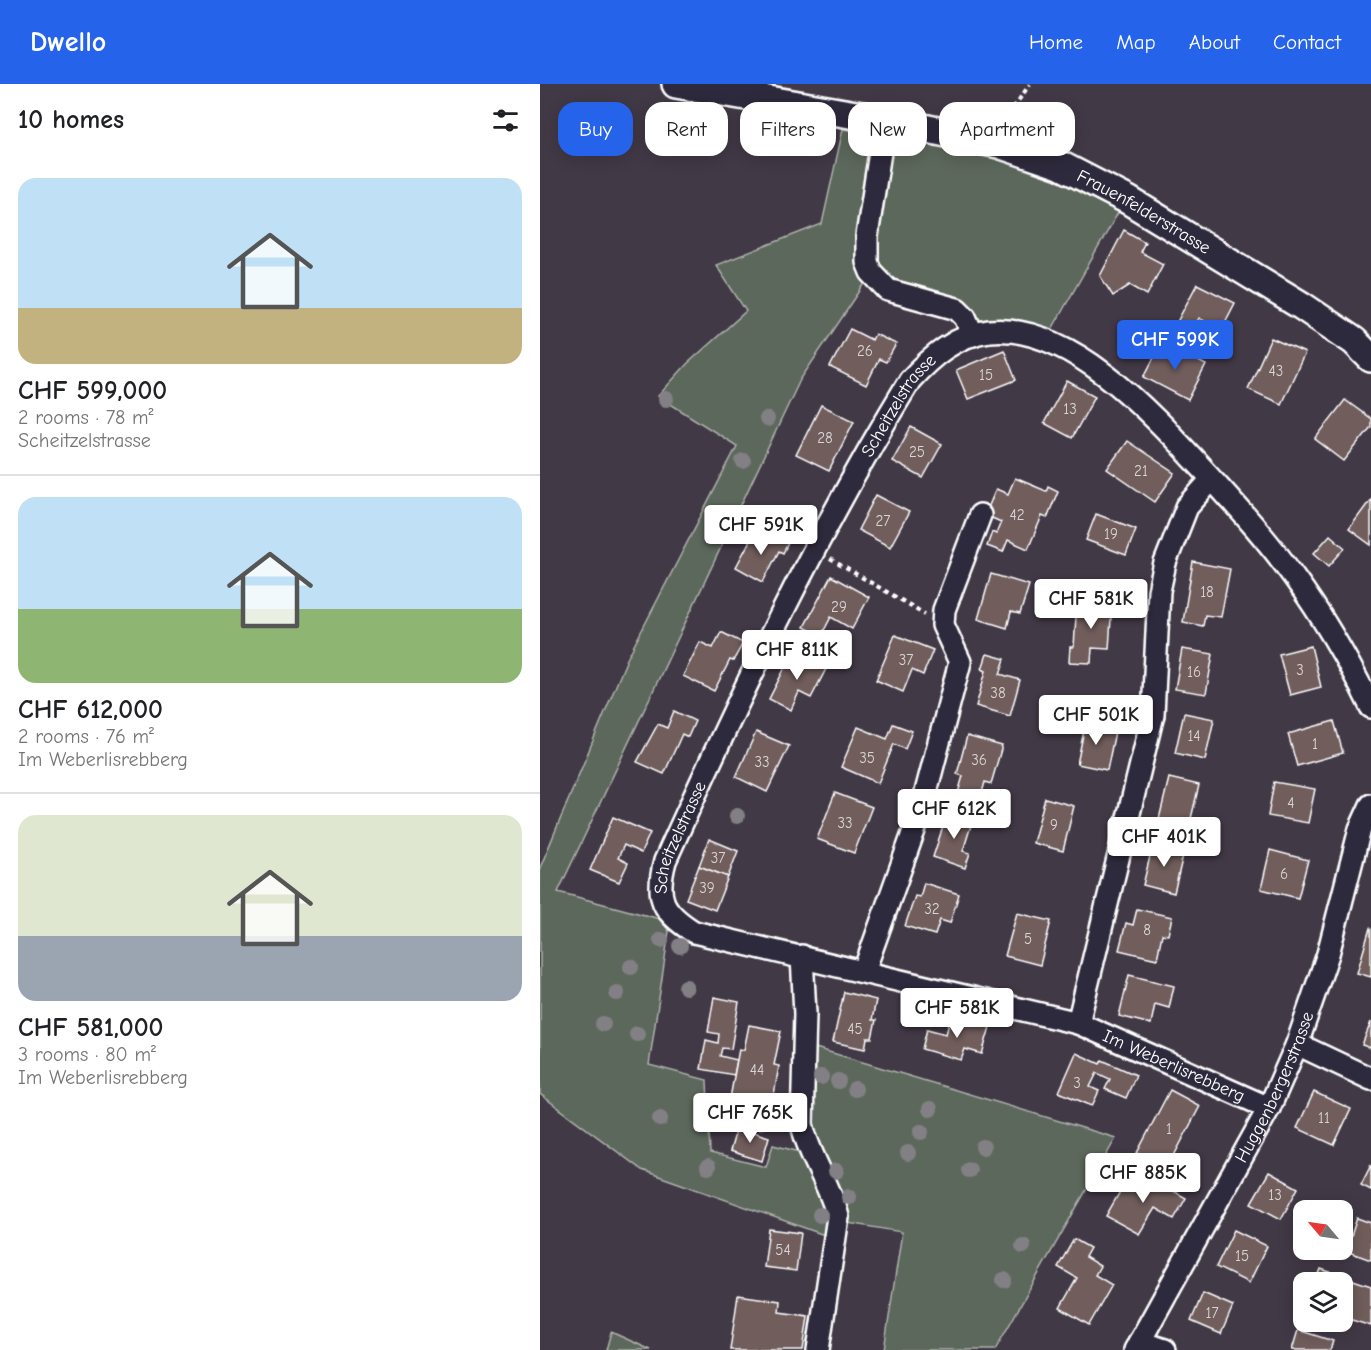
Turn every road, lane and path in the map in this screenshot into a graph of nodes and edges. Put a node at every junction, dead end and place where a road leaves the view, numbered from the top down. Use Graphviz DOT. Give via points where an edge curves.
graph roads {
  1 [pos="676,84"];
  2 [pos="1029,84"];
  3 [pos="1018,102"];
  4 [pos="848,114"];
  5 [pos="879,156"];
  6 [pos="1034,156"];
  7 [pos="973,335"];
  8 [pos="1371,358"];
  9 [pos="1212,479"];
  10 [pos="980,515"];
  11 [pos="814,549"];
  12 [pos="943,625"];
  13 [pos="1371,706"];
  14 [pos="1371,805"];
  15 [pos="802,956"];
  16 [pos="864,971"];
  17 [pos="1078,1023"];
  18 [pos="1297,1044"];
  19 [pos="1371,1079"];
  20 [pos="1269,1108"];
  21 [pos="1137,1346"];
  22 [pos="818,1350"];
  23 [pos="1165,1350"];
  1 -- 4 [label="street, Frauenfelderstrasse"];
  2 -- 3 [label="path"];
  5 -- 7 [label="street" via="867,236 871,272 888,290 957,309 965,316"];
  6 -- 8 [label="street, Frauenfelderstrasse" via="1128,200 1302,306 1354,341"];
  7 -- 9 [label="street, Scheitzelstrasse" via="1009,331 1047,340 1113,379 1167,428"];
  7 -- 11 [label="street, Scheitzelstrasse" via="931,357 910,381"];
  9 -- 13 [label="street, Scheitzelstrasse" via="1295,578"];
  9 -- 17 [label="street" via="1187,507 1165,562 1159,591 1153,715"];
  10 -- 12 [label="street" via="944,610"];
  11 -- 12 [label="path"];
  11 -- 15 [label="street, Scheitzelstrasse" via="739,699 661,877 662,902 672,918 694,932"];
  12 -- 16 [label="street" via="960,662 921,811"];
  14 -- 18 [label="street, Huggenbergerstrasse" via="1360,829 1329,954"];
  15 -- 16 [label="street, Im Weberlisrebberg"];
  15 -- 22 [label="street" via="802,1124 834,1198 838,1217"];
  16 -- 17 [label="street, Im Weberlisrebberg"];
  17 -- 20 [label="street, Im Weberlisrebberg"];
  18 -- 19 [label="street"];
  18 -- 20 [label="street, Huggenbergerstrasse"];
  20 -- 21 [label="street, Huggenbergerstrasse"];
  21 -- 23 [label="street"];
}
